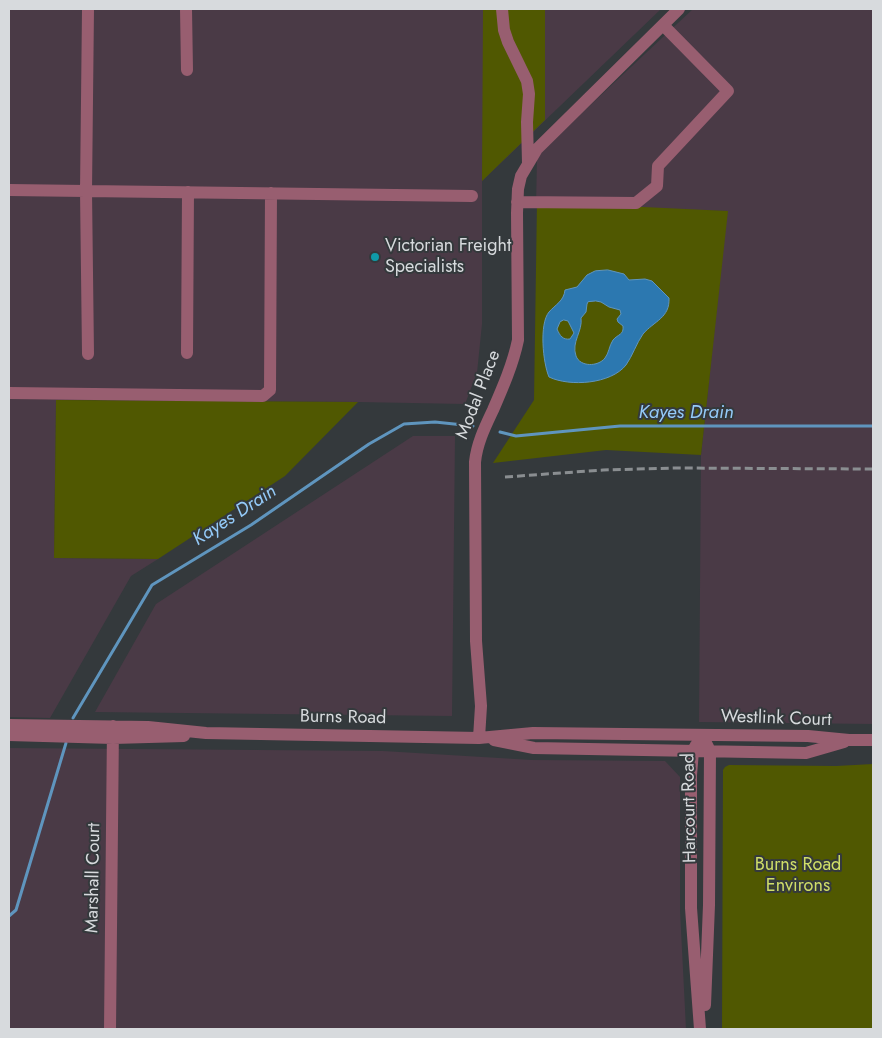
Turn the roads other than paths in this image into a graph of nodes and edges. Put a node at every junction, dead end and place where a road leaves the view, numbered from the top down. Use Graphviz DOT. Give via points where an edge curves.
graph roads {
  1 [pos="88,9"];
  2 [pos="186,9"];
  3 [pos="502,9"];
  4 [pos="679,9"];
  5 [pos="663,25"];
  6 [pos="187,70"];
  7 [pos="528,162"];
  8 [pos="9,190"];
  9 [pos="86,191"];
  10 [pos="188,192"];
  11 [pos="271,193"];
  12 [pos="472,196"];
  13 [pos="517,202"];
  14 [pos="187,353"];
  15 [pos="88,354"];
  16 [pos="9,393"];
  17 [pos="9,725"];
  18 [pos="113,732"];
  19 [pos="702,734"];
  20 [pos="9,736"];
  21 [pos="479,738"];
  22 [pos="849,740"];
  23 [pos="873,740"];
  24 [pos="693,751"];
  25 [pos="710,751"];
  26 [pos="110,1029"];
  27 [pos="700,1029"];
  28 [pos="704,1029"];
  1 -- 9 [label="street"];
  2 -- 6 [label="street"];
  3 -- 7 [label="street" via="508,42 527,81"];
  4 -- 5 [label="street, Modal Place"];
  5 -- 7 [label="street, Modal Place" via="551,135"];
  5 -- 13 [label="street" via="728,91 658,166 658,186 636,203"];
  7 -- 13 [label="street, Modal Place" via="521,176"];
  8 -- 9 [label="street"];
  9 -- 10 [label="street"];
  9 -- 15 [label="street"];
  10 -- 11 [label="street"];
  10 -- 14 [label="street"];
  11 -- 12 [label="street"];
  11 -- 16 [label="street" via="270,390 263,396"];
  13 -- 21 [label="street, Modal Place" via="518,340 513,361 481,436 475,462"];
  17 -- 18 [label="street, Burns Road"];
  18 -- 20 [label="street, Burns Road"];
  18 -- 21 [label="street, Burns Road" via="175,729 206,733"];
  18 -- 26 [label="street, Marshall Court"];
  19 -- 21 [label="street, Burns Road" via="533,732"];
  19 -- 22 [label="street, Westlink Court"];
  19 -- 24 [label="street, Harcourt Road"];
  19 -- 25 [label="street, Harcourt Road"];
  21 -- 24 [label="street, Burns Road" via="534,748"];
  22 -- 23 [label="street, Westlink Court"];
  22 -- 25 [label="street, Westlink Court" via="806,753"];
  24 -- 25 [label="street, Burns Road"];
  24 -- 27 [label="street, Harcourt Road" via="691,908"];
  25 -- 28 [label="street, Harcourt Road"];
}
